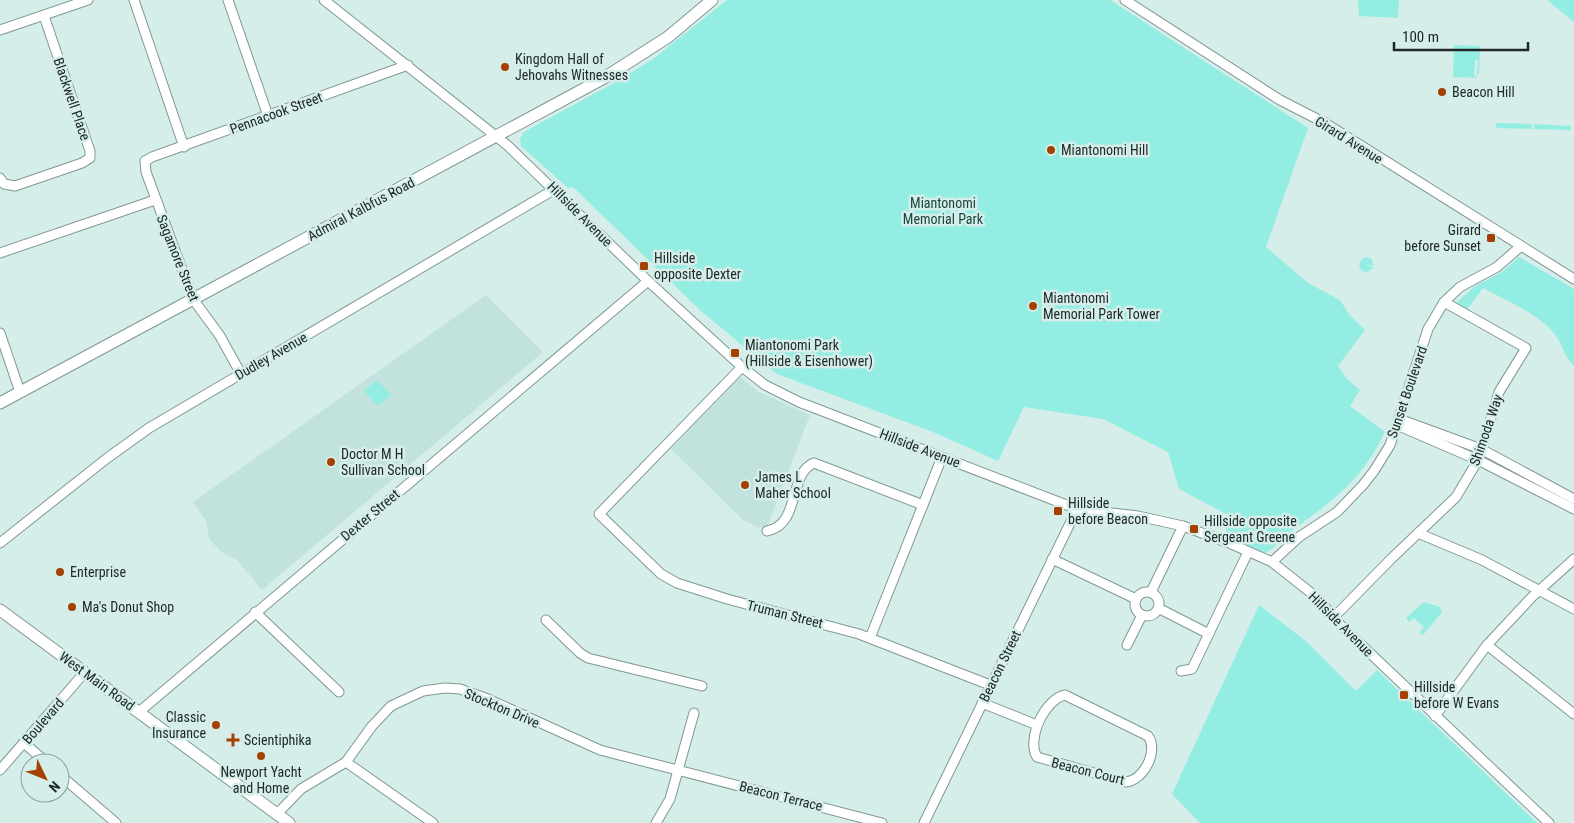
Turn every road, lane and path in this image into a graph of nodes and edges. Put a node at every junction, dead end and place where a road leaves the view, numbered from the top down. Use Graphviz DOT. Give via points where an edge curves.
graph roads {
  1 [pos="88,0"];
  2 [pos="134,0"];
  3 [pos="228,0"];
  4 [pos="324,0"];
  5 [pos="712,0"];
  6 [pos="1125,0"];
  7 [pos="44,16"];
  8 [pos="0,30"];
  9 [pos="408,66"];
  10 [pos="268,116"];
  11 [pos="496,136"];
  12 [pos="184,147"];
  13 [pos="145,161"];
  14 [pos="0,178"];
  15 [pos="555,189"];
  16 [pos="156,200"];
  17 [pos="1521,246"];
  18 [pos="0,253"];
  19 [pos="1574,279"];
  20 [pos="648,281"];
  21 [pos="193,299"];
  22 [pos="1444,302"];
  23 [pos="0,333"];
  24 [pos="742,367"];
  25 [pos="241,374"];
  26 [pos="20,392"];
  27 [pos="0,403"];
  28 [pos="1398,422"];
  29 [pos="1481,449"];
  30 [pos="942,457"];
  31 [pos="1478,460"];
  32 [pos="1574,499"];
  33 [pos="923,505"];
  34 [pos="1077,509"];
  35 [pos="1574,509"];
  36 [pos="1183,526"];
  37 [pos="767,531"];
  38 [pos="1418,534"];
  39 [pos="0,543"];
  40 [pos="1248,552"];
  41 [pos="1052,559"];
  42 [pos="1574,559"];
  43 [pos="1272,562"];
  44 [pos="1538,591"];
  45 [pos="1152,592"];
  46 [pos="1136,599"];
  47 [pos="1158,608"];
  48 [pos="1574,609"];
  49 [pos="0,610"];
  50 [pos="255,612"];
  51 [pos="1142,615"];
  52 [pos="1334,618"];
  53 [pos="546,620"];
  54 [pos="1209,634"];
  55 [pos="870,638"];
  56 [pos="1127,645"];
  57 [pos="1488,645"];
  58 [pos="1181,671"];
  59 [pos="85,672"];
  60 [pos="697,685"];
  61 [pos="990,685"];
  62 [pos="339,692"];
  63 [pos="982,702"];
  64 [pos="139,712"];
  65 [pos="694,713"];
  66 [pos="1574,714"];
  67 [pos="1435,716"];
  68 [pos="1037,725"];
  69 [pos="24,743"];
  70 [pos="36,753"];
  71 [pos="346,762"];
  72 [pos="0,770"];
  73 [pos="678,771"];
  74 [pos="70,784"];
  75 [pos="277,814"];
  76 [pos="116,823"];
  77 [pos="289,823"];
  78 [pos="433,823"];
  79 [pos="656,823"];
  80 [pos="882,823"];
  81 [pos="924,823"];
  82 [pos="1549,823"];
  1 -- 7 [label="street"];
  2 -- 12 [label="street"];
  3 -- 10 [label="street"];
  4 -- 9 [label="street, Hillside Avenue"];
  5 -- 11 [label="main road, Admiral Kalbfus Road" via="668,37 625,66"];
  6 -- 17 [label="street, Girard Avenue" via="1280,100 1325,123"];
  7 -- 8 [label="street"];
  7 -- 14 [label="street, Blackwell Place" via="91,155 82,164 9,186"];
  9 -- 10 [label="street, Pennacook Street"];
  9 -- 11 [label="street, Hillside Avenue"];
  10 -- 12 [label="street, Pennacook Street"];
  11 -- 15 [label="street, Hillside Avenue"];
  11 -- 21 [label="main road, Admiral Kalbfus Road"];
  12 -- 13 [label="street, Pennacook Street"];
  13 -- 16 [label="street, Sagamore Street"];
  15 -- 20 [label="street, Hillside Avenue"];
  15 -- 25 [label="street, Dudley Avenue"];
  16 -- 18 [label="street"];
  16 -- 21 [label="street, Sagamore Street"];
  17 -- 19 [label="street, Girard Avenue"];
  17 -- 22 [label="street, Sunset Boulevard" via="1497,267 1460,287"];
  20 -- 24 [label="street, Hillside Avenue"];
  20 -- 50 [label="street, Dexter Street"];
  21 -- 25 [label="street, Sagamore Street" via="220,336"];
  21 -- 26 [label="main road, Admiral Kalbfus Road"];
  22 -- 28 [label="street, Sunset Boulevard" via="1428,329"];
  22 -- 29 [label="street, Shimoda Way" via="1526,348 1499,392"];
  23 -- 26 [label="street"];
  24 -- 30 [label="street, Hillside Avenue" via="764,385 799,402"];
  24 -- 55 [label="street, Truman Street" via="600,514 657,570 677,583 727,600"];
  25 -- 39 [label="street, Dudley Avenue" via="149,428"];
  26 -- 27 [label="main road, Admiral Kalbfus Road"];
  28 -- 29 [label="street"];
  28 -- 31 [label="street"];
  28 -- 43 [label="street, Sunset Boulevard" via="1390,444 1363,485 1337,512 1299,537"];
  29 -- 31 [label="street, Shimoda Way"];
  29 -- 32 [label="street"];
  30 -- 33 [label="street"];
  30 -- 34 [label="street, Hillside Avenue"];
  31 -- 35 [label="street"];
  31 -- 38 [label="street, Shimoda Way" via="1456,497"];
  33 -- 37 [label="street" via="814,463 804,472 785,521 779,528"];
  33 -- 55 [label="street"];
  34 -- 36 [label="street, Hillside Avenue" via="1138,516"];
  34 -- 41 [label="street, Beacon Street"];
  36 -- 40 [label="street, Hillside Avenue"];
  36 -- 45 [label="street"];
  38 -- 44 [label="street" via="1482,560"];
  38 -- 52 [label="street, Shimoda Way"];
  40 -- 43 [label="street, Hillside Avenue"];
  40 -- 54 [label="street"];
  41 -- 46 [label="street"];
  41 -- 61 [label="street, Beacon Street"];
  42 -- 44 [label="street"];
  43 -- 52 [label="street, Hillside Avenue" via="1320,600"];
  44 -- 48 [label="street"];
  44 -- 57 [label="street"];
  45 -- 46 [label="street" via="1142,592"];
  45 -- 47 [label="street" via="1158,599"];
  46 -- 51 [label="street" via="1135,608"];
  47 -- 51 [label="street" via="1151,615"];
  47 -- 54 [label="street"];
  49 -- 59 [label="main road, West Main Road"];
  50 -- 62 [label="street"];
  50 -- 64 [label="street, Dexter Street"];
  51 -- 56 [label="street"];
  52 -- 67 [label="street, Hillside Avenue"];
  53 -- 60 [label="street" via="588,658"];
  54 -- 58 [label="street" via="1192,669"];
  55 -- 61 [label="street, Truman Street"];
  57 -- 66 [label="street"];
  57 -- 67 [label="street"];
  59 -- 64 [label="main road, West Main Road"];
  59 -- 69 [label="street, Boulevard"];
  61 -- 63 [label="street, Beacon Street"];
  63 -- 68 [label="street"];
  63 -- 81 [label="street, Beacon Street"];
  64 -- 75 [label="main road, West Main Road"];
  65 -- 73 [label="street"];
  67 -- 82 [label="street, Hillside Avenue"];
  68 -- 68 [label="street, Beacon Court" via="1052,702 1065,695 1148,736 1153,744 1152,752 1142,774 1134,781 1126,782 1037,757 1033,745"];
  69 -- 70 [label="street"];
  69 -- 72 [label="street, Boulevard"];
  71 -- 73 [label="street, Stockton Drive" via="391,706 423,691 445,688 488,698 594,748"];
  71 -- 75 [label="street, Stockton Drive" via="301,789"];
  71 -- 78 [label="street"];
  73 -- 79 [label="street" via="670,799"];
  73 -- 80 [label="street, Beacon Terrace"];
  74 -- 76 [label="street"];
  75 -- 77 [label="main road, West Main Road"];
}
